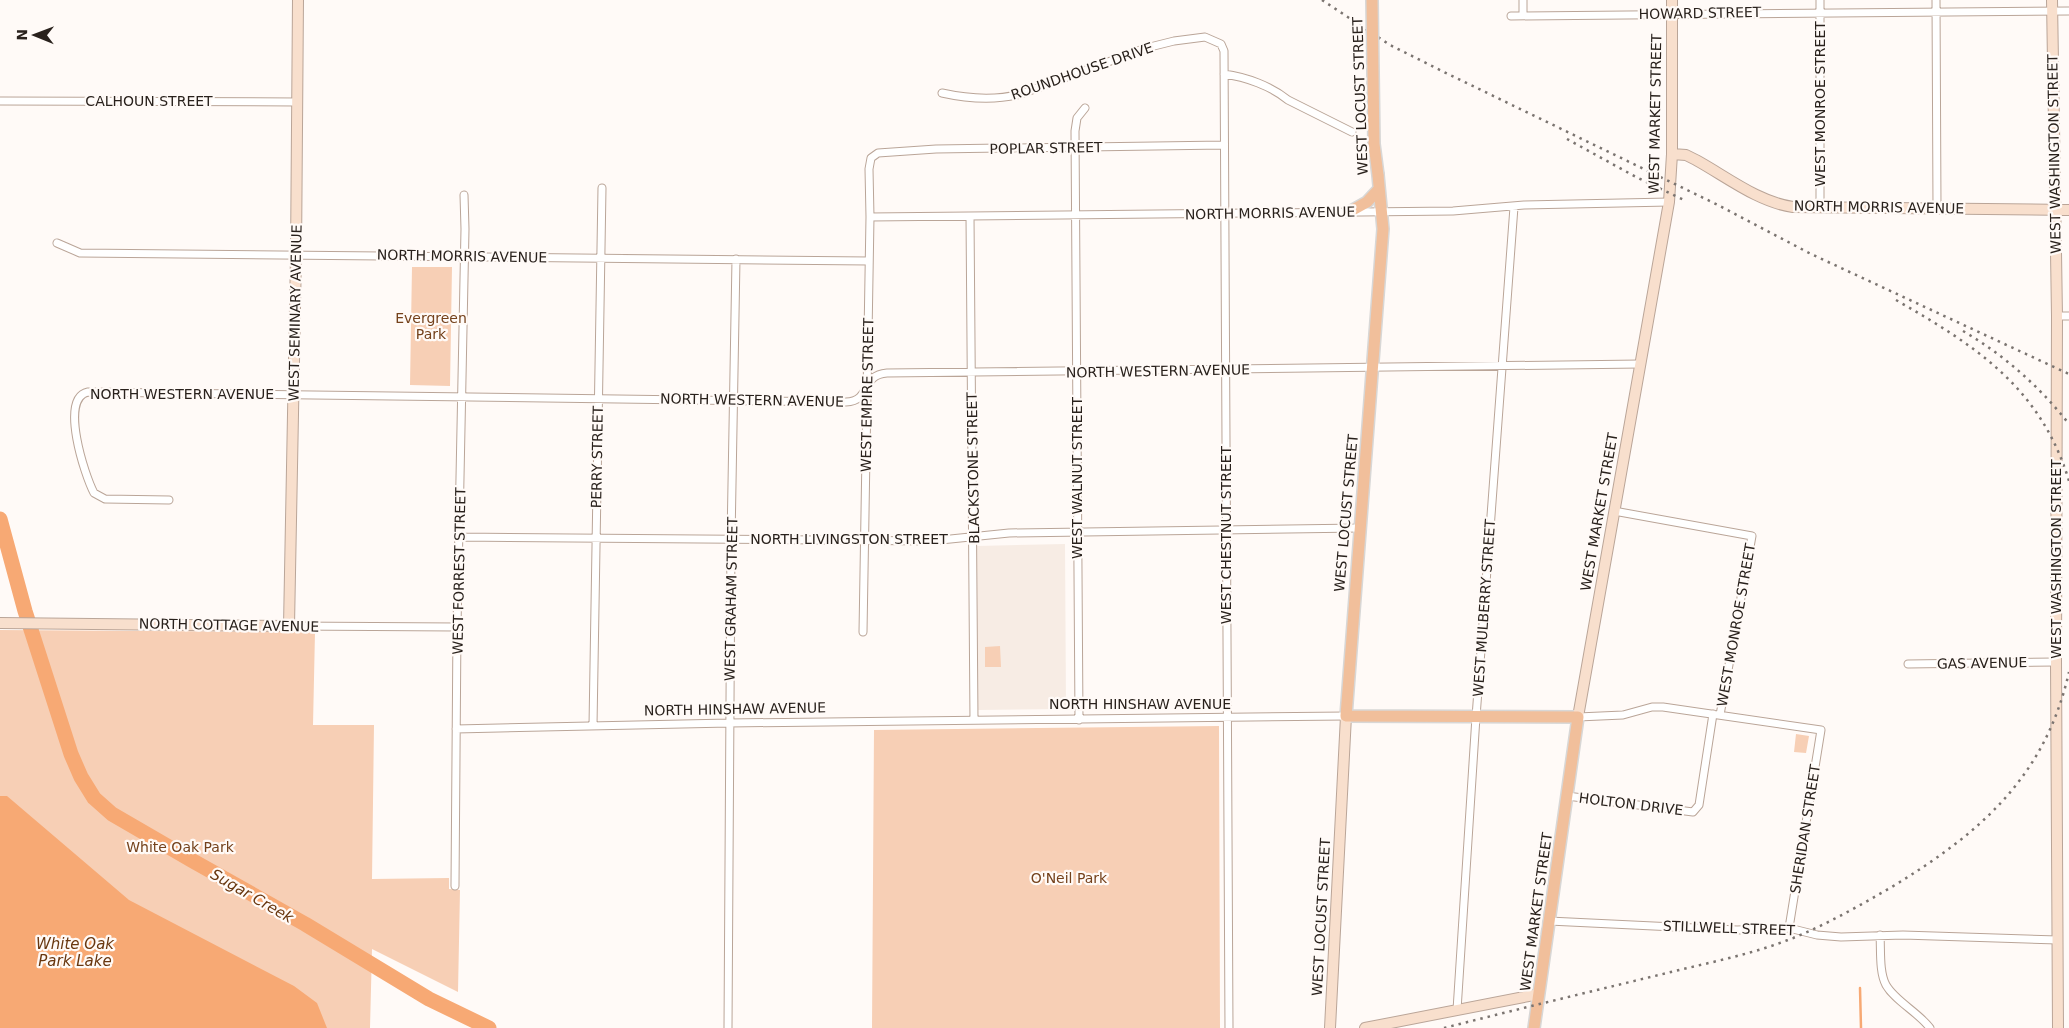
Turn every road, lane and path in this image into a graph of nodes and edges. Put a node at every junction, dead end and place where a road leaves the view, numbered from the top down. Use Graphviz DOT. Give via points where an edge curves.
graph roads {
  1 [pos="298,0"];
  2 [pos="1372,0"];
  3 [pos="1523,0"];
  4 [pos="1672,0"];
  5 [pos="1820,0"];
  6 [pos="1936,0"];
  7 [pos="2052,5"];
  8 [pos="1936,11"];
  9 [pos="2069,11"];
  10 [pos="1820,12"];
  11 [pos="1672,14"];
  12 [pos="1523,15"];
  13 [pos="1511,16"];
  14 [pos="1221,44"];
  15 [pos="1224,74"];
  16 [pos="942,93"];
  17 [pos="0,102"];
  18 [pos="298,102"];
  19 [pos="1085,108"];
  20 [pos="1352,132"];
  21 [pos="1224,145"];
  22 [pos="1075,147"];
  23 [pos="1672,154"];
  24 [pos="871,159"];
  25 [pos="602,188"];
  26 [pos="1379,189"];
  27 [pos="464,195"];
  28 [pos="1669,202"];
  29 [pos="1514,207"];
  30 [pos="1820,208"];
  31 [pos="1937,208"];
  32 [pos="2055,210"];
  33 [pos="2069,210"];
  34 [pos="1349,212"];
  35 [pos="1382,212"];
  36 [pos="1225,214"];
  37 [pos="1075,215"];
  38 [pos="970,216"];
  39 [pos="870,217"];
  40 [pos="57,243"];
  41 [pos="296,254"];
  42 [pos="465,256"];
  43 [pos="600,257"];
  44 [pos="736,259"];
  45 [pos="869,260"];
  46 [pos="2057,316"];
  47 [pos="2069,316"];
  48 [pos="1640,364"];
  49 [pos="1501,366"];
  50 [pos="1372,368"];
  51 [pos="1226,370"];
  52 [pos="1076,372"];
  53 [pos="972,373"];
  54 [pos="867,387"];
  55 [pos="293,394"];
  56 [pos="462,396"];
  57 [pos="598,398"];
  58 [pos="733,400"];
  59 [pos="169,500"];
  60 [pos="1614,511"];
  61 [pos="1360,528"];
  62 [pos="1226,529"];
  63 [pos="1077,532"];
  64 [pos="973,536"];
  65 [pos="459,537"];
  66 [pos="595,538"];
  67 [pos="731,540"];
  68 [pos="865,541"];
  69 [pos="0,623"];
  70 [pos="289,626"];
  71 [pos="457,627"];
  72 [pos="863,632"];
  73 [pos="2056,662"];
  74 [pos="1908,664"];
  75 [pos="1717,715"];
  76 [pos="1346,716"];
  77 [pos="1476,717"];
  78 [pos="1578,717"];
  79 [pos="1227,718"];
  80 [pos="974,720"];
  81 [pos="1079,720"];
  82 [pos="729,723"];
  83 [pos="593,726"];
  84 [pos="456,729"];
  85 [pos="1821,730"];
  86 [pos="1567,796"];
  87 [pos="1695,810"];
  88 [pos="455,886"];
  89 [pos="1550,921"];
  90 [pos="1789,928"];
  91 [pos="1880,935"];
  92 [pos="2058,940"];
  93 [pos="1539,994"];
  94 [pos="1456,1010"];
  95 [pos="1372,1027"];
  96 [pos="728,1028"];
  97 [pos="1229,1028"];
  98 [pos="1330,1028"];
  99 [pos="1534,1028"];
  100 [pos="1930,1028"];
  101 [pos="2058,1028"];
  1 -- 18 [label="street, WEST SEMINARY AVENUE"];
  2 -- 26 [label="main road, WEST LOCUST STREET, bridge" via="1374,144"];
  3 -- 12 [label="street"];
  4 -- 11 [label="street, WEST MARKET STREET"];
  5 -- 10 [label="street, WEST MONROE STREET"];
  6 -- 8 [label="street"];
  7 -- 8 [label="street, HOWARD STREET"];
  7 -- 9 [label="street, HOWARD STREET"];
  7 -- 32 [label="street, WEST WASHINGTON STREET"];
  8 -- 10 [label="street, HOWARD STREET"];
  8 -- 31 [label="street"];
  10 -- 11 [label="street, HOWARD STREET"];
  10 -- 30 [label="street, WEST MONROE STREET"];
  11 -- 12 [label="street, HOWARD STREET"];
  11 -- 23 [label="street, WEST MARKET STREET"];
  12 -- 13 [label="street, HOWARD STREET"];
  14 -- 15 [label="street, WEST CHESTNUT STREET"];
  14 -- 16 [label="street, ROUNDHOUSE DRIVE" via="1197,37 1146,48 1006,98 966,98"];
  15 -- 20 [label="street" via="1241,76"];
  15 -- 21 [label="street, WEST CHESTNUT STREET"];
  17 -- 18 [label="street, CALHOUN STREET"];
  18 -- 41 [label="street, WEST SEMINARY AVENUE"];
  19 -- 22 [label="street, WEST WALNUT STREET" via="1076,123"];
  21 -- 22 [label="street, POPLAR STREET"];
  21 -- 36 [label="street, WEST CHESTNUT STREET"];
  22 -- 24 [label="street, POPLAR STREET" via="936,149 885,152 875,154"];
  22 -- 37 [label="street, WEST WALNUT STREET"];
  23 -- 28 [label="street, WEST MARKET STREET"];
  23 -- 30 [label="street, NORTH MORRIS AVENUE" via="1686,155 1772,202"];
  24 -- 39 [label="street, WEST EMPIRE STREET"];
  25 -- 43 [label="street, PERRY STREET"];
  26 -- 34 [label="main road" via="1367,202"];
  26 -- 35 [label="main road, WEST LOCUST STREET"];
  27 -- 42 [label="street, WEST FORREST STREET"];
  28 -- 29 [label="street, NORTH MORRIS AVENUE"];
  28 -- 48 [label="street, WEST MARKET STREET"];
  29 -- 35 [label="street, NORTH MORRIS AVENUE"];
  29 -- 49 [label="street, WEST MULBERRY STREET"];
  30 -- 31 [label="street, NORTH MORRIS AVENUE"];
  31 -- 32 [label="street, NORTH MORRIS AVENUE"];
  32 -- 33 [label="street, NORTH MORRIS AVENUE"];
  32 -- 46 [label="street, WEST WASHINGTON STREET"];
  34 -- 35 [label="street, NORTH MORRIS AVENUE"];
  34 -- 36 [label="street, NORTH MORRIS AVENUE"];
  35 -- 50 [label="main road, WEST LOCUST STREET"];
  36 -- 37 [label="street, NORTH MORRIS AVENUE"];
  36 -- 51 [label="street, WEST CHESTNUT STREET"];
  37 -- 38 [label="street, NORTH MORRIS AVENUE"];
  37 -- 52 [label="street, WEST WALNUT STREET"];
  38 -- 39 [label="street, NORTH MORRIS AVENUE"];
  38 -- 53 [label="street, BLACKSTONE STREET"];
  39 -- 45 [label="street, WEST EMPIRE STREET"];
  40 -- 41 [label="street, NORTH MORRIS AVENUE" via="80,253"];
  41 -- 42 [label="street, NORTH MORRIS AVENUE"];
  41 -- 55 [label="street, WEST SEMINARY AVENUE"];
  42 -- 43 [label="street, NORTH MORRIS AVENUE"];
  42 -- 56 [label="street, WEST FORREST STREET"];
  43 -- 44 [label="street, NORTH MORRIS AVENUE"];
  43 -- 57 [label="street, PERRY STREET"];
  44 -- 45 [label="street, NORTH MORRIS AVENUE"];
  44 -- 58 [label="street, WEST GRAHAM STREET"];
  45 -- 54 [label="street, WEST EMPIRE STREET"];
  46 -- 47 [label="street"];
  46 -- 73 [label="street, WEST WASHINGTON STREET"];
  48 -- 49 [label="street, NORTH WESTERN AVENUE"];
  48 -- 60 [label="street, WEST MARKET STREET"];
  49 -- 50 [label="street, NORTH WESTERN AVENUE"];
  49 -- 77 [label="street, WEST MULBERRY STREET"];
  50 -- 51 [label="street, NORTH WESTERN AVENUE"];
  50 -- 61 [label="main road, WEST LOCUST STREET"];
  51 -- 52 [label="street, NORTH WESTERN AVENUE"];
  51 -- 62 [label="street, WEST CHESTNUT STREET"];
  52 -- 53 [label="street, NORTH WESTERN AVENUE"];
  52 -- 63 [label="street, WEST WALNUT STREET"];
  53 -- 54 [label="street, NORTH WESTERN AVENUE" via="878,374"];
  53 -- 64 [label="street, BLACKSTONE STREET"];
  54 -- 58 [label="street, NORTH WESTERN AVENUE" via="854,402"];
  54 -- 68 [label="street, WEST EMPIRE STREET"];
  55 -- 56 [label="street, NORTH WESTERN AVENUE"];
  55 -- 59 [label="street, NORTH WESTERN AVENUE" via="88,392 78,398 77,444 91,488 97,496 105,499"];
  55 -- 70 [label="street, WEST SEMINARY AVENUE"];
  56 -- 57 [label="street, NORTH WESTERN AVENUE"];
  56 -- 65 [label="street, WEST FORREST STREET"];
  57 -- 58 [label="street, NORTH WESTERN AVENUE"];
  57 -- 66 [label="street, PERRY STREET"];
  58 -- 67 [label="street, WEST GRAHAM STREET"];
  60 -- 75 [label="street, WEST MONROE STREET" via="1752,536"];
  60 -- 78 [label="street, WEST MARKET STREET"];
  61 -- 62 [label="street, NORTH LIVINGSTON STREET"];
  61 -- 76 [label="main road, WEST LOCUST STREET"];
  62 -- 63 [label="street, NORTH LIVINGSTON STREET"];
  62 -- 79 [label="street, WEST CHESTNUT STREET"];
  63 -- 64 [label="street, NORTH LIVINGSTON STREET"];
  63 -- 81 [label="street, WEST WALNUT STREET"];
  64 -- 68 [label="street, NORTH LIVINGSTON STREET" via="931,541"];
  64 -- 80 [label="street, BLACKSTONE STREET"];
  65 -- 66 [label="street, NORTH LIVINGSTON STREET"];
  65 -- 71 [label="street, WEST FORREST STREET"];
  66 -- 67 [label="street, NORTH LIVINGSTON STREET"];
  66 -- 83 [label="street, PERRY STREET"];
  67 -- 68 [label="street, NORTH LIVINGSTON STREET"];
  67 -- 82 [label="street, WEST GRAHAM STREET"];
  68 -- 72 [label="street, WEST EMPIRE STREET"];
  69 -- 70 [label="street, NORTH COTTAGE AVENUE"];
  70 -- 71 [label="street, NORTH COTTAGE AVENUE"];
  71 -- 84 [label="street, WEST FORREST STREET"];
  73 -- 74 [label="street, GAS AVENUE"];
  73 -- 92 [label="street, WEST WASHINGTON STREET"];
  75 -- 78 [label="street, NORTH HINSHAW AVENUE" via="1652,707 1623,715"];
  75 -- 85 [label="street, NORTH HINSHAW AVENUE"];
  75 -- 87 [label="street, WEST MONROE STREET" via="1699,804"];
  76 -- 77 [label="main road, NORTH HINSHAW AVENUE"];
  76 -- 79 [label="street, NORTH HINSHAW AVENUE"];
  76 -- 98 [label="street, WEST LOCUST STREET"];
  77 -- 78 [label="main road, NORTH HINSHAW AVENUE"];
  77 -- 94 [label="street, WEST MULBERRY STREET"];
  78 -- 86 [label="main road, WEST MARKET STREET"];
  79 -- 81 [label="street, NORTH HINSHAW AVENUE"];
  79 -- 97 [label="street, WEST CHESTNUT STREET"];
  80 -- 81 [label="street, NORTH HINSHAW AVENUE"];
  80 -- 82 [label="street, NORTH HINSHAW AVENUE"];
  82 -- 83 [label="street, NORTH HINSHAW AVENUE"];
  82 -- 96 [label="street, WEST GRAHAM STREET"];
  83 -- 84 [label="street, NORTH HINSHAW AVENUE"];
  84 -- 88 [label="street, WEST FORREST STREET"];
  85 -- 90 [label="street, SHERIDAN STREET"];
  86 -- 87 [label="street, HOLTON DRIVE" via="1688,812"];
  86 -- 89 [label="main road, WEST MARKET STREET"];
  89 -- 90 [label="street, STILLWELL STREET" via="1737,930"];
  89 -- 93 [label="main road, WEST MARKET STREET"];
  90 -- 91 [label="street, STILLWELL STREET" via="1827,936"];
  91 -- 92 [label="street, STILLWELL STREET"];
  91 -- 100 [label="street" via="1886,984"];
  92 -- 101 [label="street, WEST WASHINGTON STREET"];
  93 -- 94 [label="street"];
  93 -- 99 [label="main road, WEST MARKET STREET"];
  94 -- 95 [label="street"];
}
